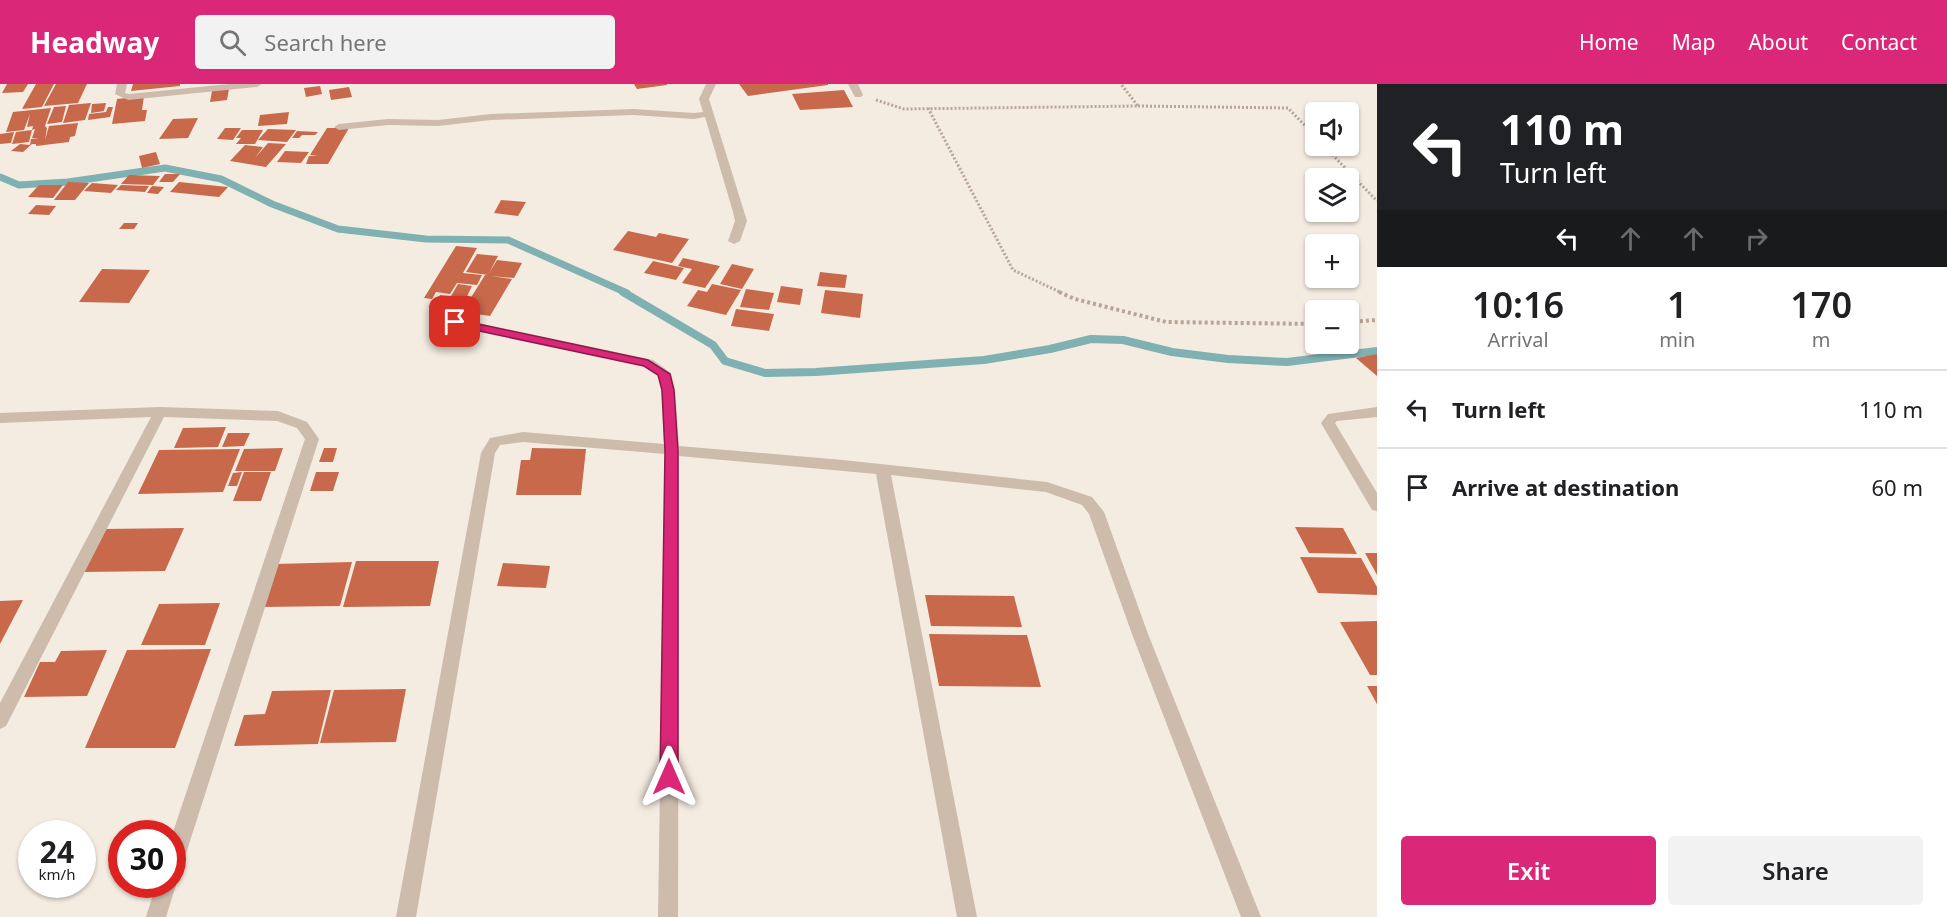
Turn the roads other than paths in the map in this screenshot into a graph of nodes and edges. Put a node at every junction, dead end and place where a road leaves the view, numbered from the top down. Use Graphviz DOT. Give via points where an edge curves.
graph roads {
  1 [pos="122,84"];
  2 [pos="257,84"];
  3 [pos="711,84"];
  4 [pos="854,84"];
  5 [pos="858,94"];
  6 [pos="708,114"];
  7 [pos="339,127"];
  8 [pos="734,241"];
  9 [pos="455,322"];
  10 [pos="159,412"];
  11 [pos="1377,412"];
  12 [pos="0,418"];
  13 [pos="672,451"];
  14 [pos="882,469"];
  15 [pos="1377,506"];
  16 [pos="0,722"];
  17 [pos="186,823"];
  18 [pos="162,898"];
  19 [pos="156,917"];
  20 [pos="406,917"];
  21 [pos="668,917"];
  22 [pos="967,917"];
  23 [pos="1251,917"];
  1 -- 2 [label="street" via="120,94 128,97"];
  3 -- 6 [label="street" via="704,99"];
  4 -- 5 [label="street"];
  6 -- 7 [label="street" via="491,117"];
  6 -- 8 [label="street" via="741,221"];
  9 -- 13 [label="street" via="648,363 664,374"];
  10 -- 12 [label="street"];
  10 -- 16 [label="street"];
  10 -- 17 [label="street" via="278,416 302,425 312,439"];
  11 -- 15 [label="street" via="1333,417 1328,423"];
  13 -- 14 [label="street"];
  13 -- 20 [label="street" via="523,437 495,441 488,453"];
  13 -- 21 [label="street"];
  14 -- 22 [label="street"];
  14 -- 23 [label="street" via="1047,487 1088,501 1096,512"];
  18 -- 19 [label="street"];
}
